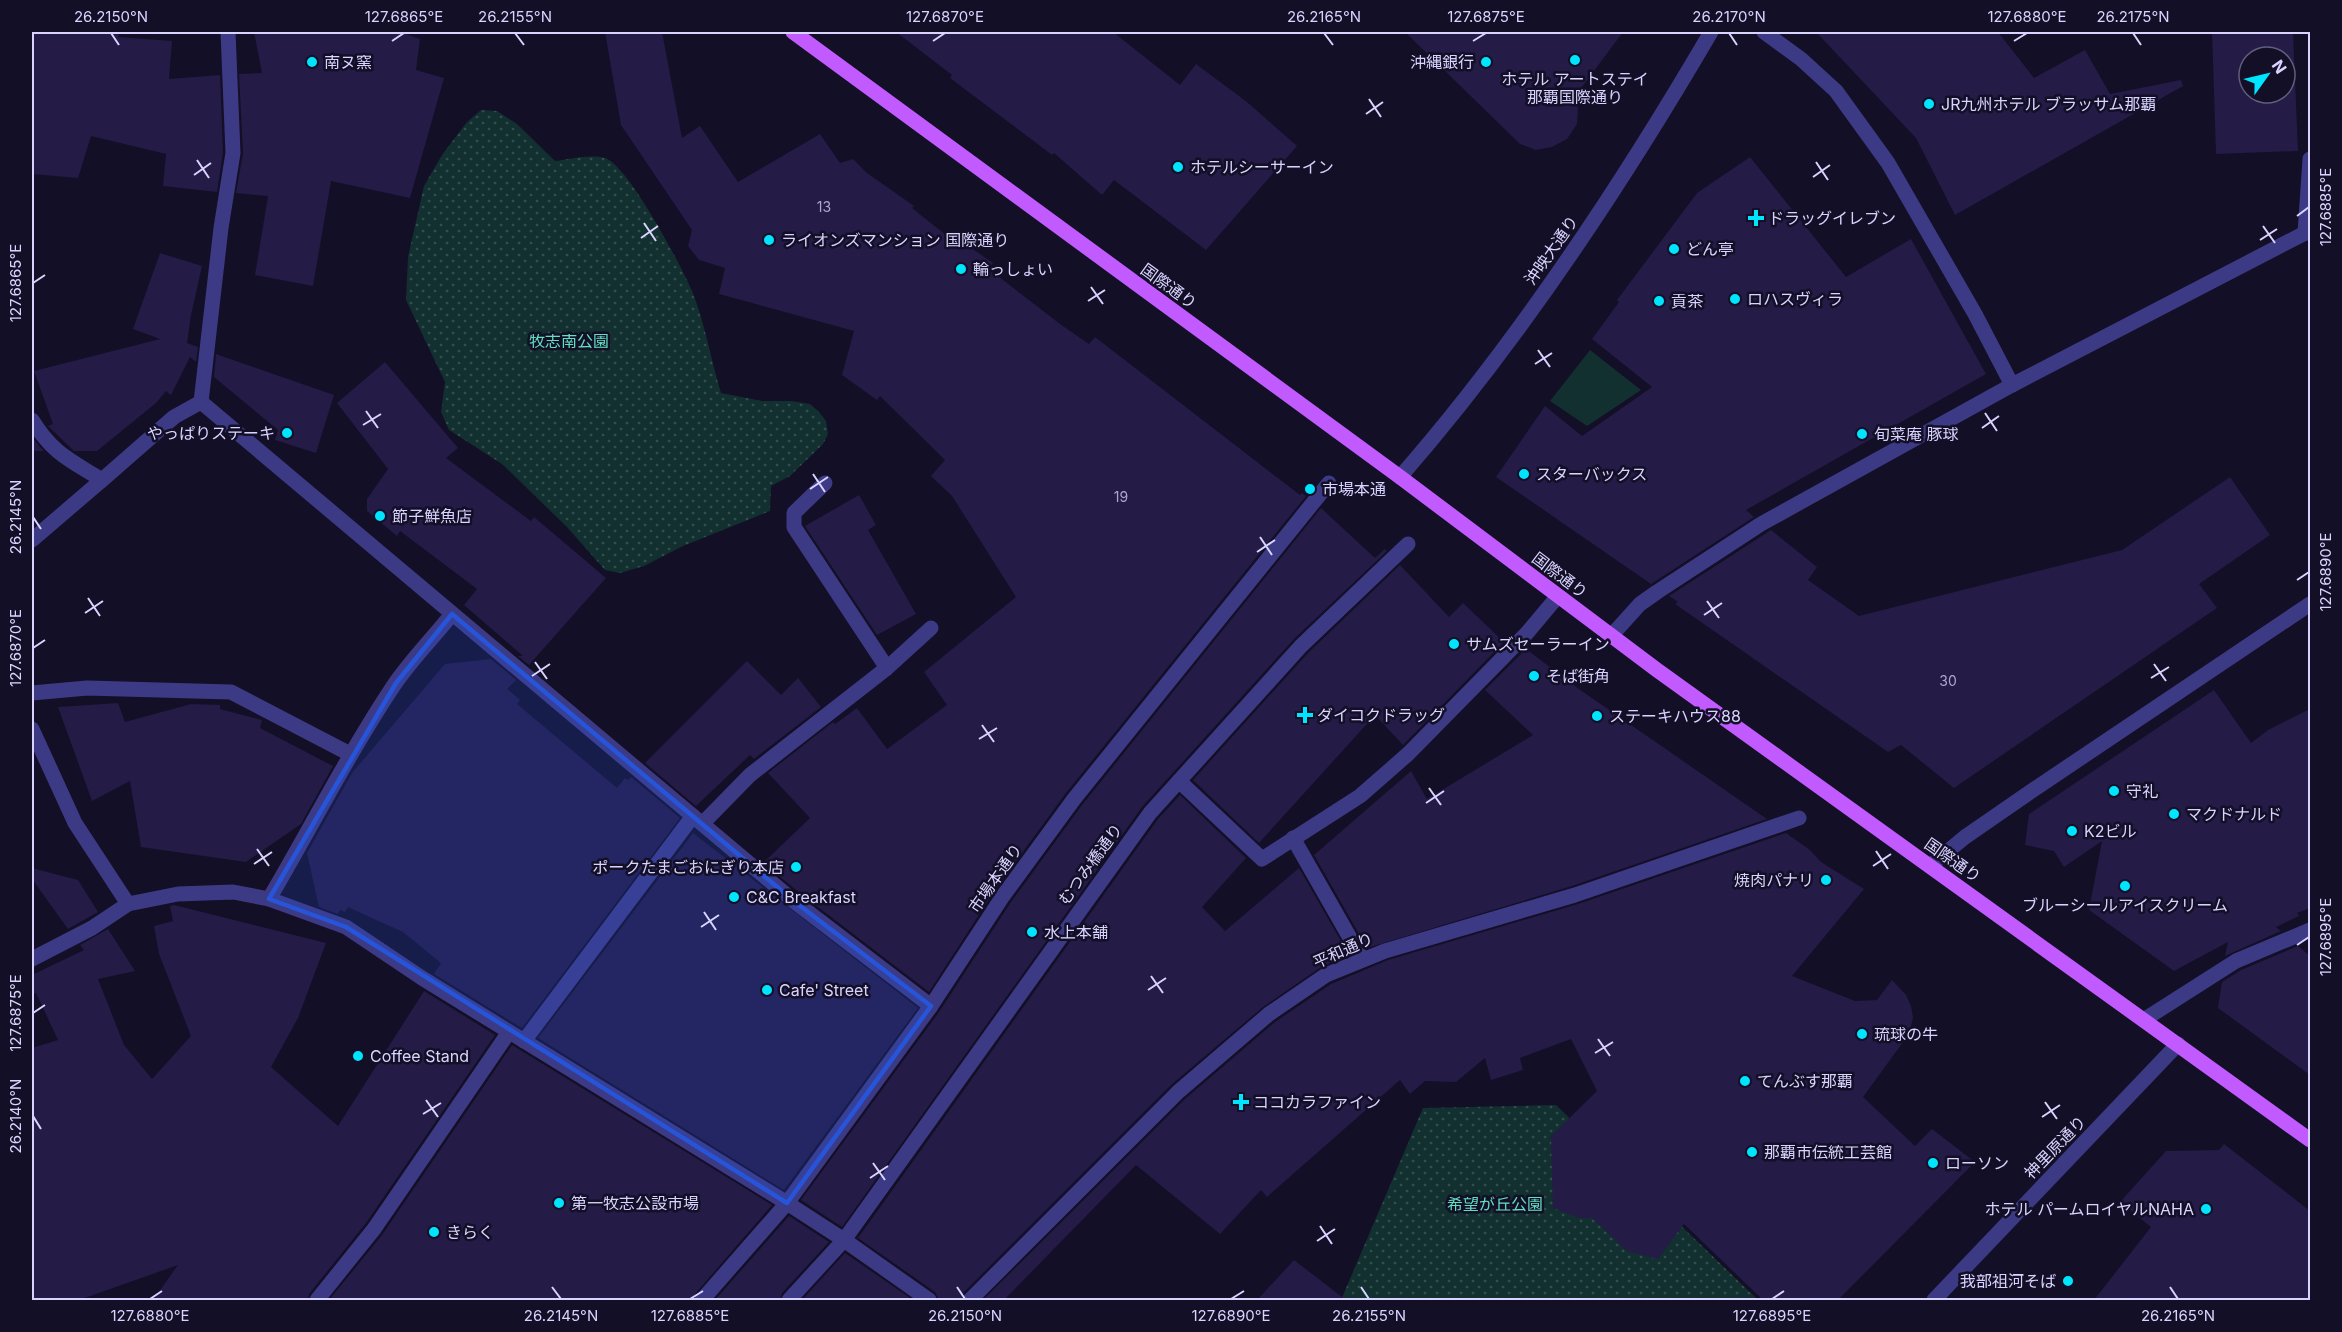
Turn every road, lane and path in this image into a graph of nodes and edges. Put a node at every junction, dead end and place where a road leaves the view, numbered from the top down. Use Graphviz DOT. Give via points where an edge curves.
graph roads {
  1 [pos="228,32"];
  2 [pos="793,32"];
  3 [pos="1711,32"];
  4 [pos="1764,32"];
  5 [pos="2310,159"];
  6 [pos="2308,233"];
  7 [pos="2012,385"];
  8 [pos="201,402"];
  9 [pos="32,420"];
  10 [pos="1400,477"];
  11 [pos="102,480"];
  12 [pos="825,483"];
  13 [pos="1329,483"];
  14 [pos="32,540"];
  15 [pos="1408,544"];
  16 [pos="1558,596"];
  17 [pos="2310,604"];
  18 [pos="452,614"];
  19 [pos="931,628"];
  20 [pos="1611,636"];
  21 [pos="887,668"];
  22 [pos="32,693"];
  23 [pos="32,729"];
  24 [pos="350,754"];
  25 [pos="1179,781"];
  26 [pos="1799,818"];
  27 [pos="697,820"];
  28 [pos="1293,838"];
  29 [pos="1930,866"];
  30 [pos="269,899"];
  31 [pos="128,904"];
  32 [pos="2310,930"];
  33 [pos="32,959"];
  34 [pos="1362,959"];
  35 [pos="931,1006"];
  36 [pos="2145,1019"];
  37 [pos="509,1032"];
  38 [pos="524,1041"];
  39 [pos="2178,1044"];
  40 [pos="2310,1140"];
  41 [pos="787,1203"];
  42 [pos="844,1240"];
  43 [pos="317,1300"];
  44 [pos="702,1300"];
  45 [pos="789,1300"];
  46 [pos="929,1300"];
  47 [pos="970,1300"];
  48 [pos="1934,1300"];
  1 -- 8 [label="street" via="233,153 220,228"];
  2 -- 10 [label="main road, 国際通り"];
  3 -- 10 [label="street, 沖映大通り" via="1580,242 1447,422"];
  4 -- 7 [label="street" via="1836,91 1888,163"];
  5 -- 6 [label="street"];
  6 -- 7 [label="street"];
  7 -- 20 [label="street" via="1761,524 1640,604"];
  8 -- 11 [label="street" via="174,417"];
  8 -- 18 [label="street"];
  9 -- 11 [label="street" via="44,439 67,460"];
  10 -- 16 [label="main road, 国際通り"];
  11 -- 14 [label="street"];
  12 -- 21 [label="street" via="794,513 794,527"];
  13 -- 35 [label="street, 市場本通り" via="1074,799 1003,896"];
  15 -- 25 [label="street, むつみ橋通り" via="1301,646"];
  16 -- 20 [label="main road, 国際通り"];
  16 -- 28 [label="street" via="1408,754 1360,796"];
  17 -- 29 [label="street" via="1965,837"];
  18 -- 24 [label="street" via="396,683"];
  18 -- 27 [label="street"];
  19 -- 21 [label="street"];
  20 -- 29 [label="main road, 国際通り"];
  21 -- 27 [label="street"];
  22 -- 24 [label="street" via="87,688 231,692"];
  23 -- 31 [label="street" via="75,824"];
  24 -- 30 [label="street"];
  25 -- 28 [label="street" via="1262,859"];
  25 -- 42 [label="street, むつみ橋通り" via="1136,831"];
  26 -- 34 [label="street, 平和通り" via="1575,895"];
  27 -- 35 [label="street" via="795,902"];
  27 -- 38 [label="street"];
  28 -- 34 [label="street"];
  29 -- 36 [label="main road, 国際通り"];
  30 -- 31 [label="street" via="233,892 178,894"];
  30 -- 37 [label="street" via="346,927"];
  31 -- 33 [label="street"];
  32 -- 36 [label="street" via="2236,961"];
  34 -- 47 [label="street, 平和通り" via="1326,975 1269,1014 1195,1078"];
  35 -- 41 [label="street, 市場本通り"];
  36 -- 39 [label="main road, 国際通り"];
  37 -- 38 [label="street"];
  37 -- 43 [label="street" via="374,1229"];
  38 -- 41 [label="street"];
  39 -- 40 [label="main road, 国際通り"];
  39 -- 48 [label="street, 神里原通り"];
  41 -- 42 [label="street"];
  41 -- 44 [label="street, 市場本通り"];
  42 -- 45 [label="street, むつみ橋通り"];
  42 -- 46 [label="street"];
}
